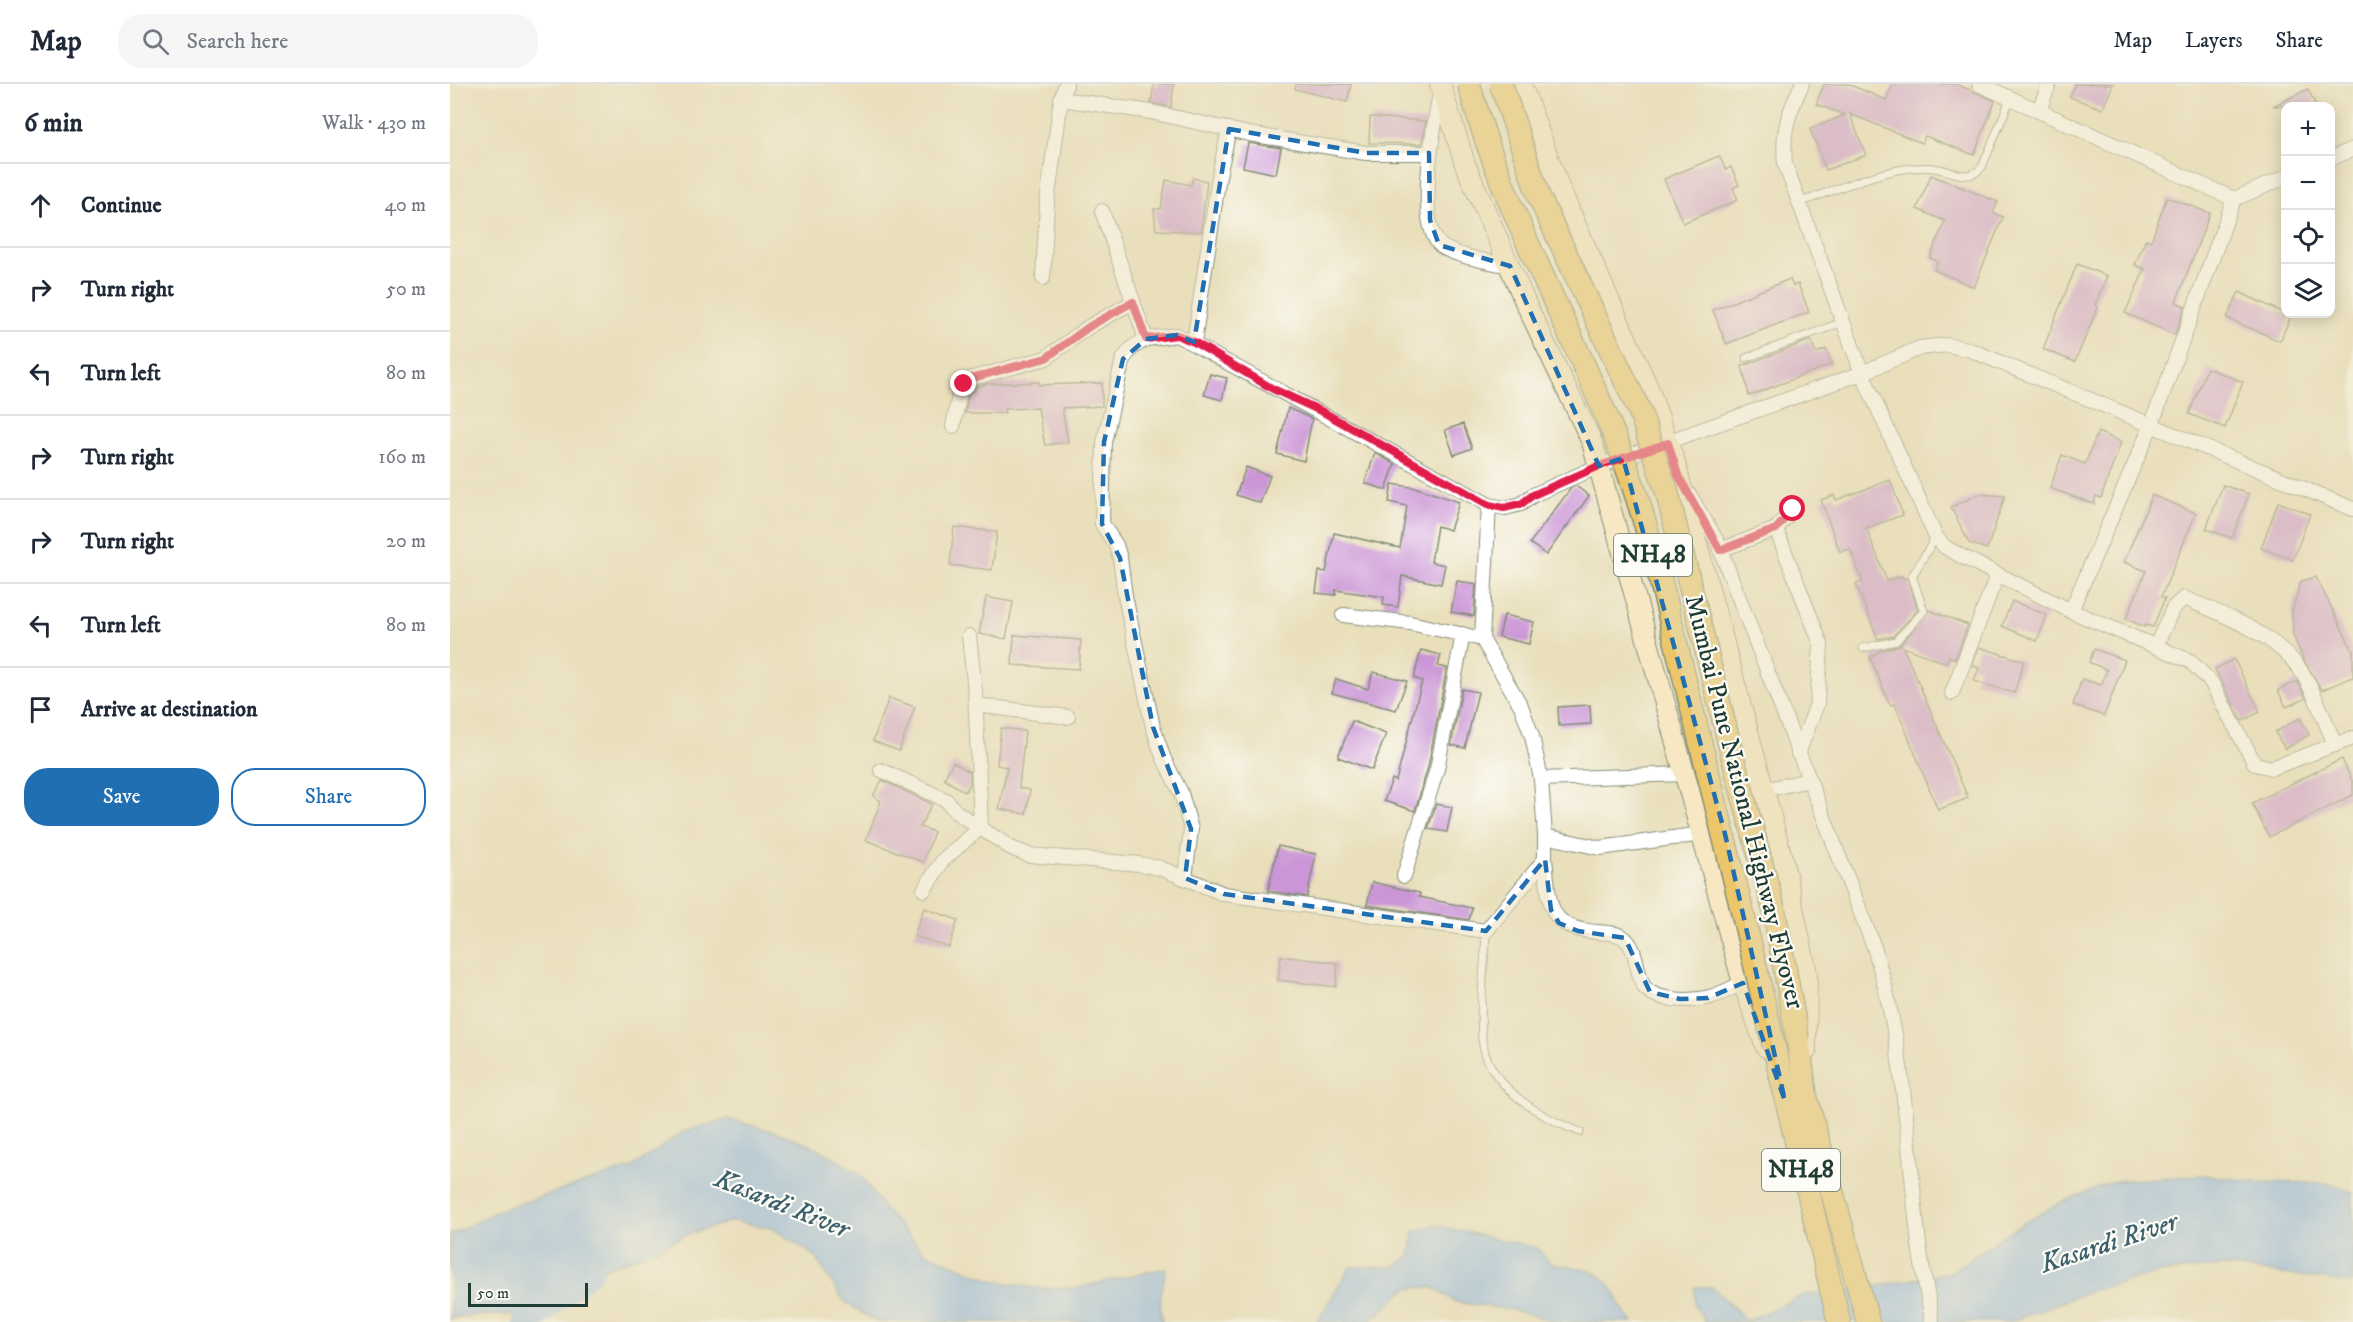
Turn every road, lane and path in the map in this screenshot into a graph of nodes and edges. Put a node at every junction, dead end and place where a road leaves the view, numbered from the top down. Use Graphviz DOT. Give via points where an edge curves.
graph roads {
  1 [pos="1066,84"];
  2 [pos="1469,84"];
  3 [pos="1501,84"];
  4 [pos="1521,84"];
  5 [pos="1802,84"];
  6 [pos="1979,84"];
  7 [pos="2049,84"];
  8 [pos="1441,86"];
  9 [pos="1061,99"];
  10 [pos="2010,100"];
  11 [pos="2039,111"];
  12 [pos="1229,129"];
  13 [pos="2353,149"];
  14 [pos="1429,153"];
  15 [pos="2335,157"];
  16 [pos="2281,179"];
  17 [pos="2234,199"];
  18 [pos="1799,203"];
  19 [pos="1102,211"];
  20 [pos="1510,266"];
  21 [pos="1043,278"];
  22 [pos="1133,302"];
  23 [pos="1843,322"];
  24 [pos="1146,339"];
  25 [pos="1194,342"];
  26 [pos="1746,358"];
  27 [pos="1862,373"];
  28 [pos="953,426"];
  29 [pos="2151,426"];
  30 [pos="1668,443"];
  31 [pos="1599,466"];
  32 [pos="1678,475"];
  33 [pos="1489,505"];
  34 [pos="1793,509"];
  35 [pos="2353,510"];
  36 [pos="1776,529"];
  37 [pos="1936,537"];
  38 [pos="1720,550"];
  39 [pos="1997,574"];
  40 [pos="2071,611"];
  41 [pos="1343,615"];
  42 [pos="1463,634"];
  43 [pos="969,636"];
  44 [pos="1482,639"];
  45 [pos="2156,646"];
  46 [pos="1863,648"];
  47 [pos="1952,693"];
  48 [pos="976,705"];
  49 [pos="1068,717"];
  50 [pos="2353,738"];
  51 [pos="2335,745"];
  52 [pos="1798,754"];
  53 [pos="881,770"];
  54 [pos="1685,774"];
  55 [pos="1540,779"];
  56 [pos="1809,780"];
  57 [pos="1764,790"];
  58 [pos="981,827"];
  59 [pos="1702,834"];
  60 [pos="1545,836"];
  61 [pos="1545,859"];
  62 [pos="1404,876"];
  63 [pos="1185,878"];
  64 [pos="924,890"];
  65 [pos="1486,932"];
  66 [pos="1743,983"];
  67 [pos="1795,1099"];
  68 [pos="1580,1132"];
  69 [pos="1839,1322"];
  70 [pos="1868,1322"];
  71 [pos="1932,1322"];
  1 -- 9 [label="street"];
  2 -- 67 [label="highway, Mumbai Pune National Highway Flyover / NH48, bridge" via="1503,184 1596,392 1644,523 1725,834 1774,1047"];
  3 -- 67 [label="highway, Mumbai Pune National Highway Flyover / NH48, bridge" via="1539,197 1640,412 1667,492 1774,910 1798,1041"];
  4 -- 30 [label="main road" via="1559,187 1649,390"];
  5 -- 18 [label="street" via="1787,115 1783,140 1785,164"];
  6 -- 10 [label="street"];
  7 -- 11 [label="street"];
  8 -- 14 [label="street"];
  8 -- 20 [label="main road" via="1465,164"];
  9 -- 12 [label="street" via="1151,112"];
  9 -- 21 [label="street" via="1047,203"];
  10 -- 11 [label="street"];
  10 -- 18 [label="lane" via="1976,174 1967,176 1926,167 1877,176"];
  11 -- 17 [label="street"];
  12 -- 14 [label="street" via="1366,153"];
  12 -- 25 [label="street"];
  13 -- 15 [label="street"];
  14 -- 20 [label="street" via="1430,220 1440,245 1452,252"];
  16 -- 17 [label="street"];
  17 -- 29 [label="street"];
  18 -- 23 [label="street"];
  19 -- 22 [label="street"];
  20 -- 31 [label="main road" via="1592,442"];
  22 -- 24 [label="street"];
  22 -- 28 [label="street" via="1090,326 1046,358 969,379 961,387"];
  23 -- 26 [label="lane"];
  23 -- 27 [label="street"];
  24 -- 25 [label="street" via="1177,335"];
  24 -- 63 [label="street" via="1133,347 1120,370 1104,442 1102,524 1120,558 1153,727 1181,793 1191,829"];
  25 -- 33 [label="street"];
  27 -- 29 [label="street" via="1920,348 1947,345 1968,349"];
  27 -- 30 [label="street"];
  27 -- 37 [label="street"];
  29 -- 35 [label="street"];
  29 -- 40 [label="street"];
  30 -- 31 [label="street"];
  30 -- 32 [label="main road"];
  31 -- 33 [label="street" via="1521,504 1504,508"];
  31 -- 54 [label="main road"];
  32 -- 38 [label="street"];
  32 -- 57 [label="main road"];
  33 -- 44 [label="street"];
  34 -- 36 [label="street"];
  36 -- 38 [label="street"];
  36 -- 52 [label="street" via="1821,644 1817,704"];
  37 -- 39 [label="street" via="1945,547"];
  37 -- 46 [label="lane" via="1912,576 1924,610 1896,641"];
  38 -- 52 [label="street"];
  39 -- 40 [label="street"];
  39 -- 47 [label="street"];
  40 -- 45 [label="street"];
  41 -- 42 [label="street"];
  42 -- 44 [label="street"];
  42 -- 62 [label="street" via="1437,769"];
  43 -- 48 [label="street"];
  44 -- 55 [label="street" via="1521,706 1532,736"];
  45 -- 51 [label="street" via="2201,669 2255,764 2272,768"];
  45 -- 51 [label="street" via="2173,608 2184,598 2258,633 2302,672"];
  48 -- 49 [label="street"];
  48 -- 58 [label="street"];
  50 -- 51 [label="street"];
  52 -- 56 [label="street"];
  53 -- 58 [label="street" via="946,800 956,812"];
  54 -- 55 [label="street"];
  54 -- 59 [label="main road"];
  55 -- 60 [label="street"];
  56 -- 57 [label="street"];
  56 -- 71 [label="street" via="1889,993 1899,1048 1918,1239"];
  57 -- 67 [label="main road" via="1808,973"];
  58 -- 63 [label="street" via="1011,848 1029,855 1138,864"];
  58 -- 64 [label="street" via="943,860"];
  59 -- 60 [label="street" via="1600,848"];
  59 -- 66 [label="main road"];
  60 -- 61 [label="street"];
  61 -- 65 [label="street"];
  61 -- 66 [label="street" via="1551,910 1559,923 1578,931 1625,938 1633,950 1643,985 1650,992 1680,999 1708,998"];
  63 -- 65 [label="street" via="1224,894"];
  65 -- 68 [label="lane" via="1482,1040 1490,1065 1523,1104"];
  66 -- 67 [label="main road"];
  67 -- 69 [label="highway, NH48" via="1817,1239"];
  67 -- 70 [label="highway, NH48" via="1843,1230"];
}
